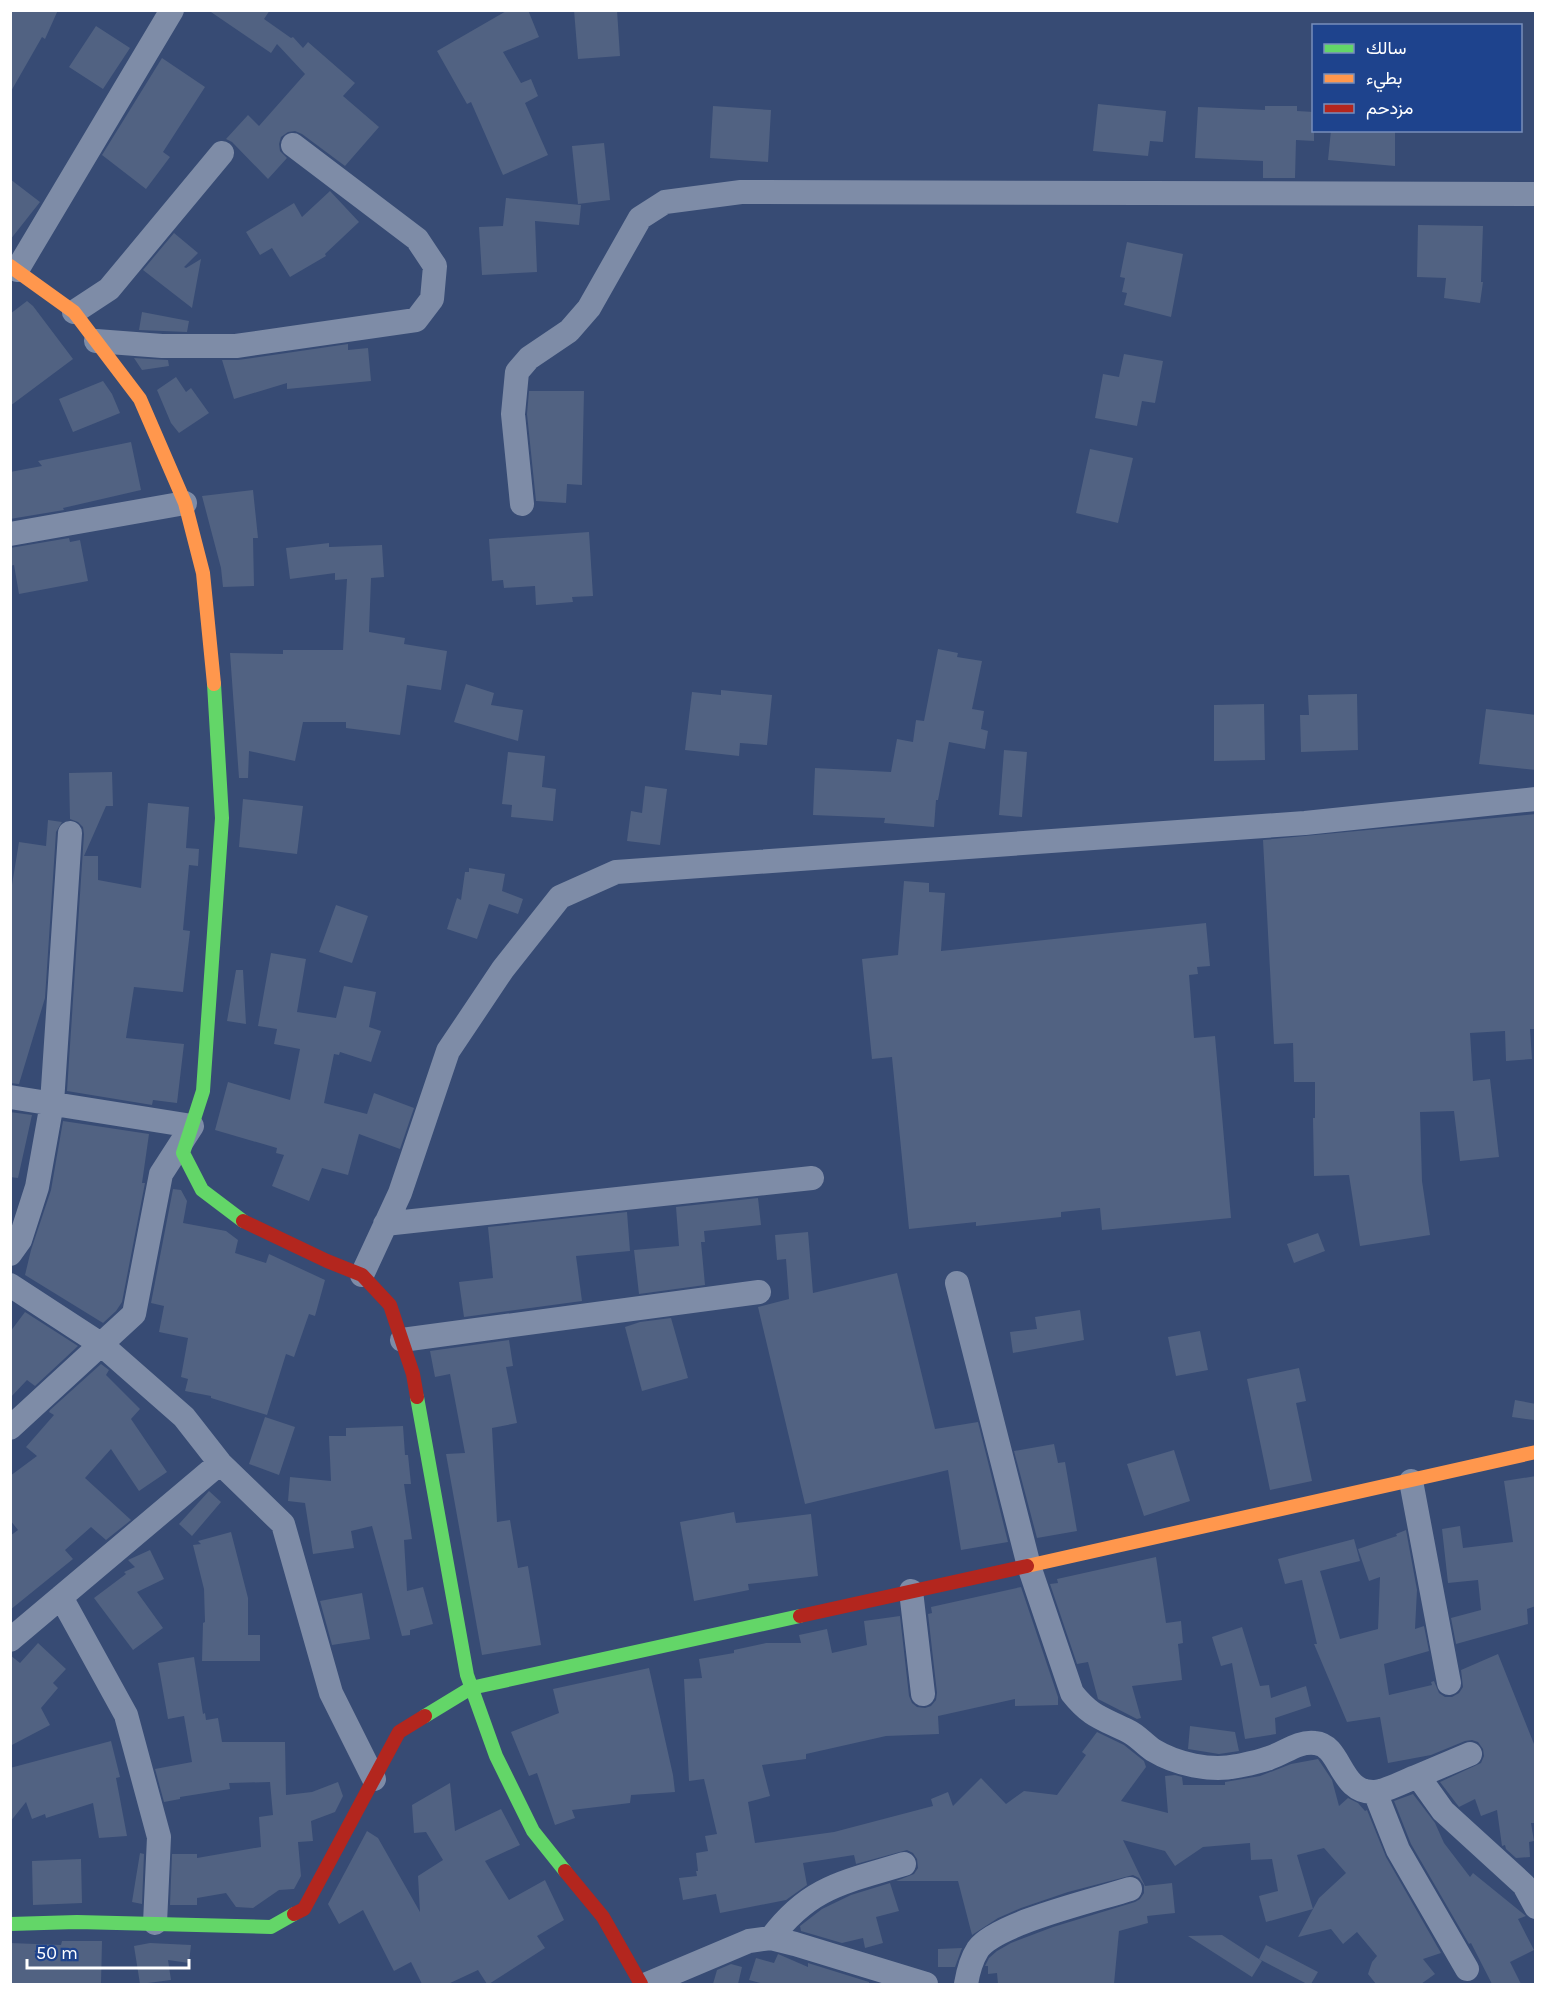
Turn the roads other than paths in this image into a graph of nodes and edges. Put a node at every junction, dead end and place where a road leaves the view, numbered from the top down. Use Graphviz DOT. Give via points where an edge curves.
graph roads {
  1 [pos="172,10"];
  2 [pos="293,145"];
  3 [pos="222,153"];
  4 [pos="1536,194"];
  5 [pos="15,276"];
  6 [pos="74,312"];
  7 [pos="96,341"];
  8 [pos="185,503"];
  9 [pos="522,504"];
  10 [pos="10,534"];
  11 [pos="1536,799"];
  12 [pos="70,833"];
  13 [pos="10,1096"];
  14 [pos="52,1103"];
  15 [pos="192,1126"];
  16 [pos="812,1178"];
  17 [pos="385,1224"];
  18 [pos="10,1254"];
  19 [pos="362,1275"];
  20 [pos="957,1283"];
  21 [pos="10,1285"];
  22 [pos="759,1292"];
  23 [pos="402,1340"];
  24 [pos="102,1345"];
  25 [pos="10,1428"];
  26 [pos="1536,1452"];
  27 [pos="220,1464"];
  28 [pos="1411,1480"];
  29 [pos="1029,1566"];
  30 [pos="911,1591"];
  31 [pos="61,1597"];
  32 [pos="10,1640"];
  33 [pos="1449,1683"];
  34 [pos="471,1688"];
  35 [pos="923,1694"];
  36 [pos="1470,1754"];
  37 [pos="1418,1776"];
  38 [pos="374,1779"];
  39 [pos="1376,1792"];
  40 [pos="904,1864"];
  41 [pos="1130,1889"];
  42 [pos="1536,1907"];
  43 [pos="155,1923"];
  44 [pos="10,1924"];
  45 [pos="771,1938"];
  46 [pos="1467,1970"];
  47 [pos="641,1984"];
  48 [pos="647,1984"];
  49 [pos="926,1984"];
  50 [pos="966,1984"];
  1 -- 5 [label="street"];
  2 -- 7 [label="street" via="417,239 435,266 432,299 416,320 236,346"];
  3 -- 6 [label="street" via="109,289"];
  4 -- 9 [label="street" via="741,192 665,202 640,218 589,308 569,331 529,358 517,372 513,414"];
  5 -- 6 [label="street"];
  6 -- 7 [label="street"];
  7 -- 8 [label="street" via="140,399"];
  8 -- 10 [label="street"];
  8 -- 15 [label="street" via="203,573 222,818 203,1090"];
  11 -- 17 [label="street" via="1305,823 616,872 560,897 502,969 448,1051 400,1193"];
  12 -- 14 [label="street"];
  13 -- 14 [label="street"];
  14 -- 15 [label="street"];
  14 -- 18 [label="street" via="37,1187 20,1240"];
  15 -- 19 [label="street" via="183,1153 202,1190 246,1223"];
  15 -- 24 [label="street" via="161,1174 134,1314"];
  16 -- 17 [label="street"];
  17 -- 19 [label="street"];
  19 -- 23 [label="street" via="390,1305"];
  20 -- 29 [label="street"];
  21 -- 24 [label="street"];
  22 -- 23 [label="street"];
  23 -- 34 [label="street" via="413,1374"];
  24 -- 25 [label="street"];
  24 -- 27 [label="street" via="184,1417"];
  26 -- 28 [label="street"];
  27 -- 31 [label="street"];
  27 -- 38 [label="street" via="283,1524 331,1693"];
  28 -- 29 [label="street"];
  28 -- 33 [label="street"];
  29 -- 30 [label="street"];
  29 -- 39 [label="street" via="1072,1693 1085,1709 1130,1731 1154,1751 1204,1767 1233,1767 1268,1759 1300,1743 1317,1743 1327,1747 1350,1783"];
  30 -- 34 [label="street"];
  30 -- 35 [label="street"];
  31 -- 32 [label="street"];
  31 -- 43 [label="street" via="126,1714 159,1837"];
  34 -- 38 [label="street" via="399,1732"];
  34 -- 47 [label="street" via="496,1756 533,1831 603,1917"];
  36 -- 37 [label="street"];
  37 -- 39 [label="street"];
  37 -- 42 [label="street" via="1443,1812 1524,1885"];
  38 -- 43 [label="street" via="304,1909 271,1927"];
  39 -- 46 [label="street" via="1398,1850"];
  40 -- 45 [label="street" via="828,1888 802,1903"];
  41 -- 50 [label="street" via="999,1933 980,1947 971,1961"];
  43 -- 44 [label="street"];
  45 -- 48 [label="street" via="750,1941"];
  45 -- 49 [label="street"];
}
